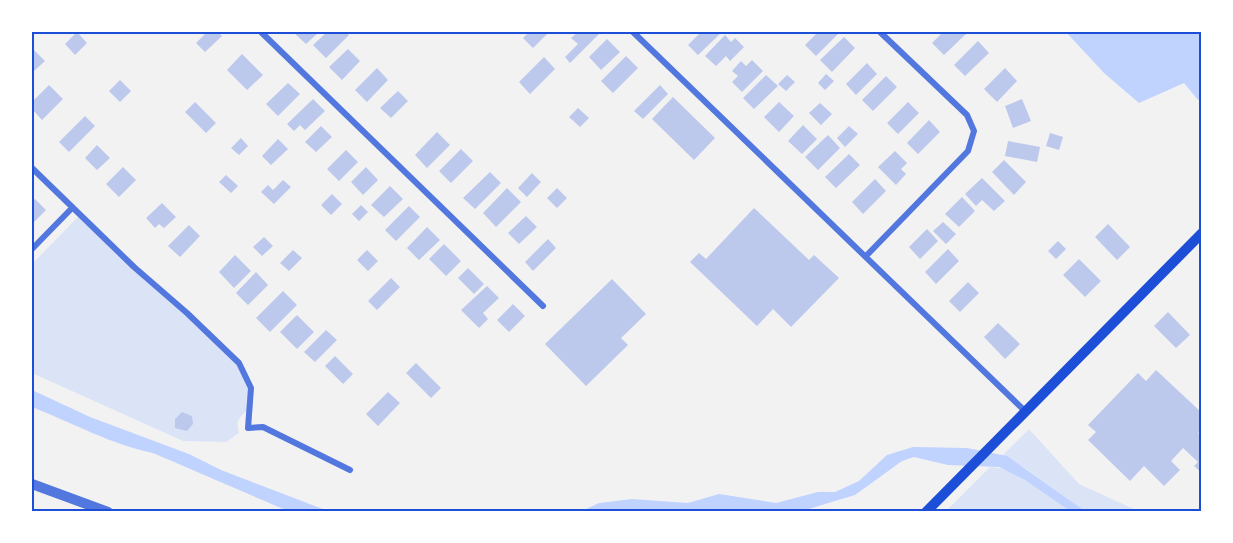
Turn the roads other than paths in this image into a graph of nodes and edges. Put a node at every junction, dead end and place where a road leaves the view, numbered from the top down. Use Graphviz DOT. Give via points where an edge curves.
graph roads {
  1 [pos="261,32"];
  2 [pos="633,32"];
  3 [pos="880,32"];
  4 [pos="32,168"];
  5 [pos="72,208"];
  6 [pos="1202,233"];
  7 [pos="32,249"];
  8 [pos="866,256"];
  9 [pos="543,306"];
  10 [pos="1026,412"];
  11 [pos="350,470"];
  12 [pos="32,484"];
  13 [pos="108,512"];
  14 [pos="926,512"];
  1 -- 9 [label="street"];
  2 -- 8 [label="street"];
  3 -- 8 [label="street" via="967,115 974,131 968,151"];
  4 -- 5 [label="street"];
  5 -- 7 [label="street"];
  5 -- 11 [label="street" via="239,363 251,388 248,428 263,427"];
  6 -- 10 [label="main road"];
  8 -- 10 [label="street"];
  10 -- 14 [label="main road"];
  12 -- 13 [label="street"];
}
